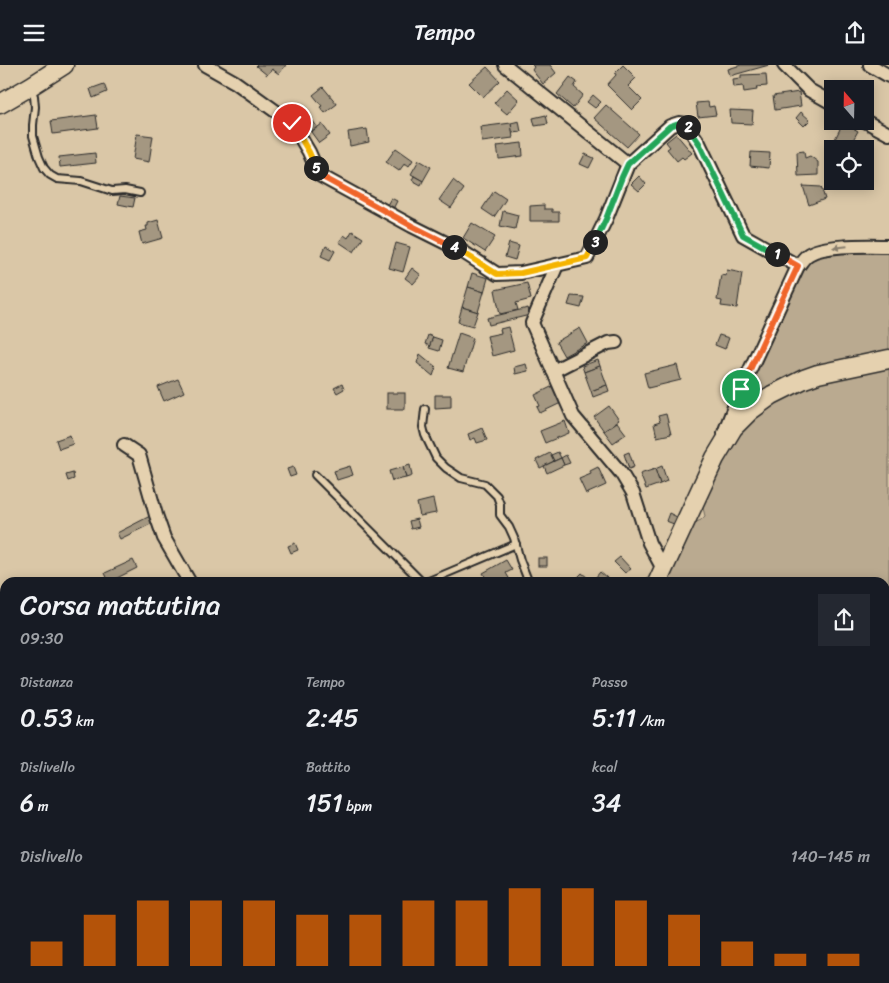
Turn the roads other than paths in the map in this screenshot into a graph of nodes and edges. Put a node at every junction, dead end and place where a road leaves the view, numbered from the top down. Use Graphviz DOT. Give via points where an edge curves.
graph roads {
  1 [pos="64,65"];
  2 [pos="206,65"];
  3 [pos="505,65"];
  4 [pos="784,65"];
  5 [pos="870,65"];
  6 [pos="889,76"];
  7 [pos="31,87"];
  8 [pos="824,98"];
  9 [pos="0,104"];
  10 [pos="874,126"];
  11 [pos="889,134"];
  12 [pos="628,164"];
  13 [pos="140,193"];
  14 [pos="889,246"];
  15 [pos="557,265"];
  16 [pos="798,266"];
  17 [pos="616,342"];
  18 [pos="889,359"];
  19 [pos="553,371"];
  20 [pos="425,409"];
  21 [pos="124,445"];
  22 [pos="715,458"];
  23 [pos="315,475"];
  24 [pos="516,544"];
  25 [pos="187,577"];
  26 [pos="418,577"];
  27 [pos="438,577"];
  28 [pos="527,577"];
  29 [pos="659,577"];
  30 [pos="659,577"];
  1 -- 7 [label="main road"];
  2 -- 15 [label="street" via="292,123 319,175 460,250 497,274 521,273"];
  3 -- 12 [label="street"];
  4 -- 8 [label="street" via="809,90"];
  5 -- 6 [label="street"];
  7 -- 9 [label="main road"];
  7 -- 13 [label="lane" via="35,107 33,135 39,157 50,175 112,191"];
  10 -- 11 [label="street"];
  12 -- 15 [label="street" via="587,258"];
  12 -- 16 [label="street" via="670,126 686,124 699,143 743,235"];
  14 -- 16 [label="street, one-way" via="844,246 820,250 804,257"];
  15 -- 19 [label="street" via="532,323"];
  16 -- 22 [label="street" via="741,389"];
  17 -- 19 [label="street"];
  18 -- 22 [label="main road" via="804,379 772,395 733,428"];
  19 -- 29 [label="street" via="573,416 622,473 633,493"];
  20 -- 24 [label="lane" via="425,435 436,458 446,469 461,478 485,485 497,496 500,515"];
  21 -- 25 [label="street" via="139,455 164,538"];
  22 -- 30 [label="main road"];
  23 -- 26 [label="lane"];
  24 -- 27 [label="lane"];
  24 -- 28 [label="lane"];
}
